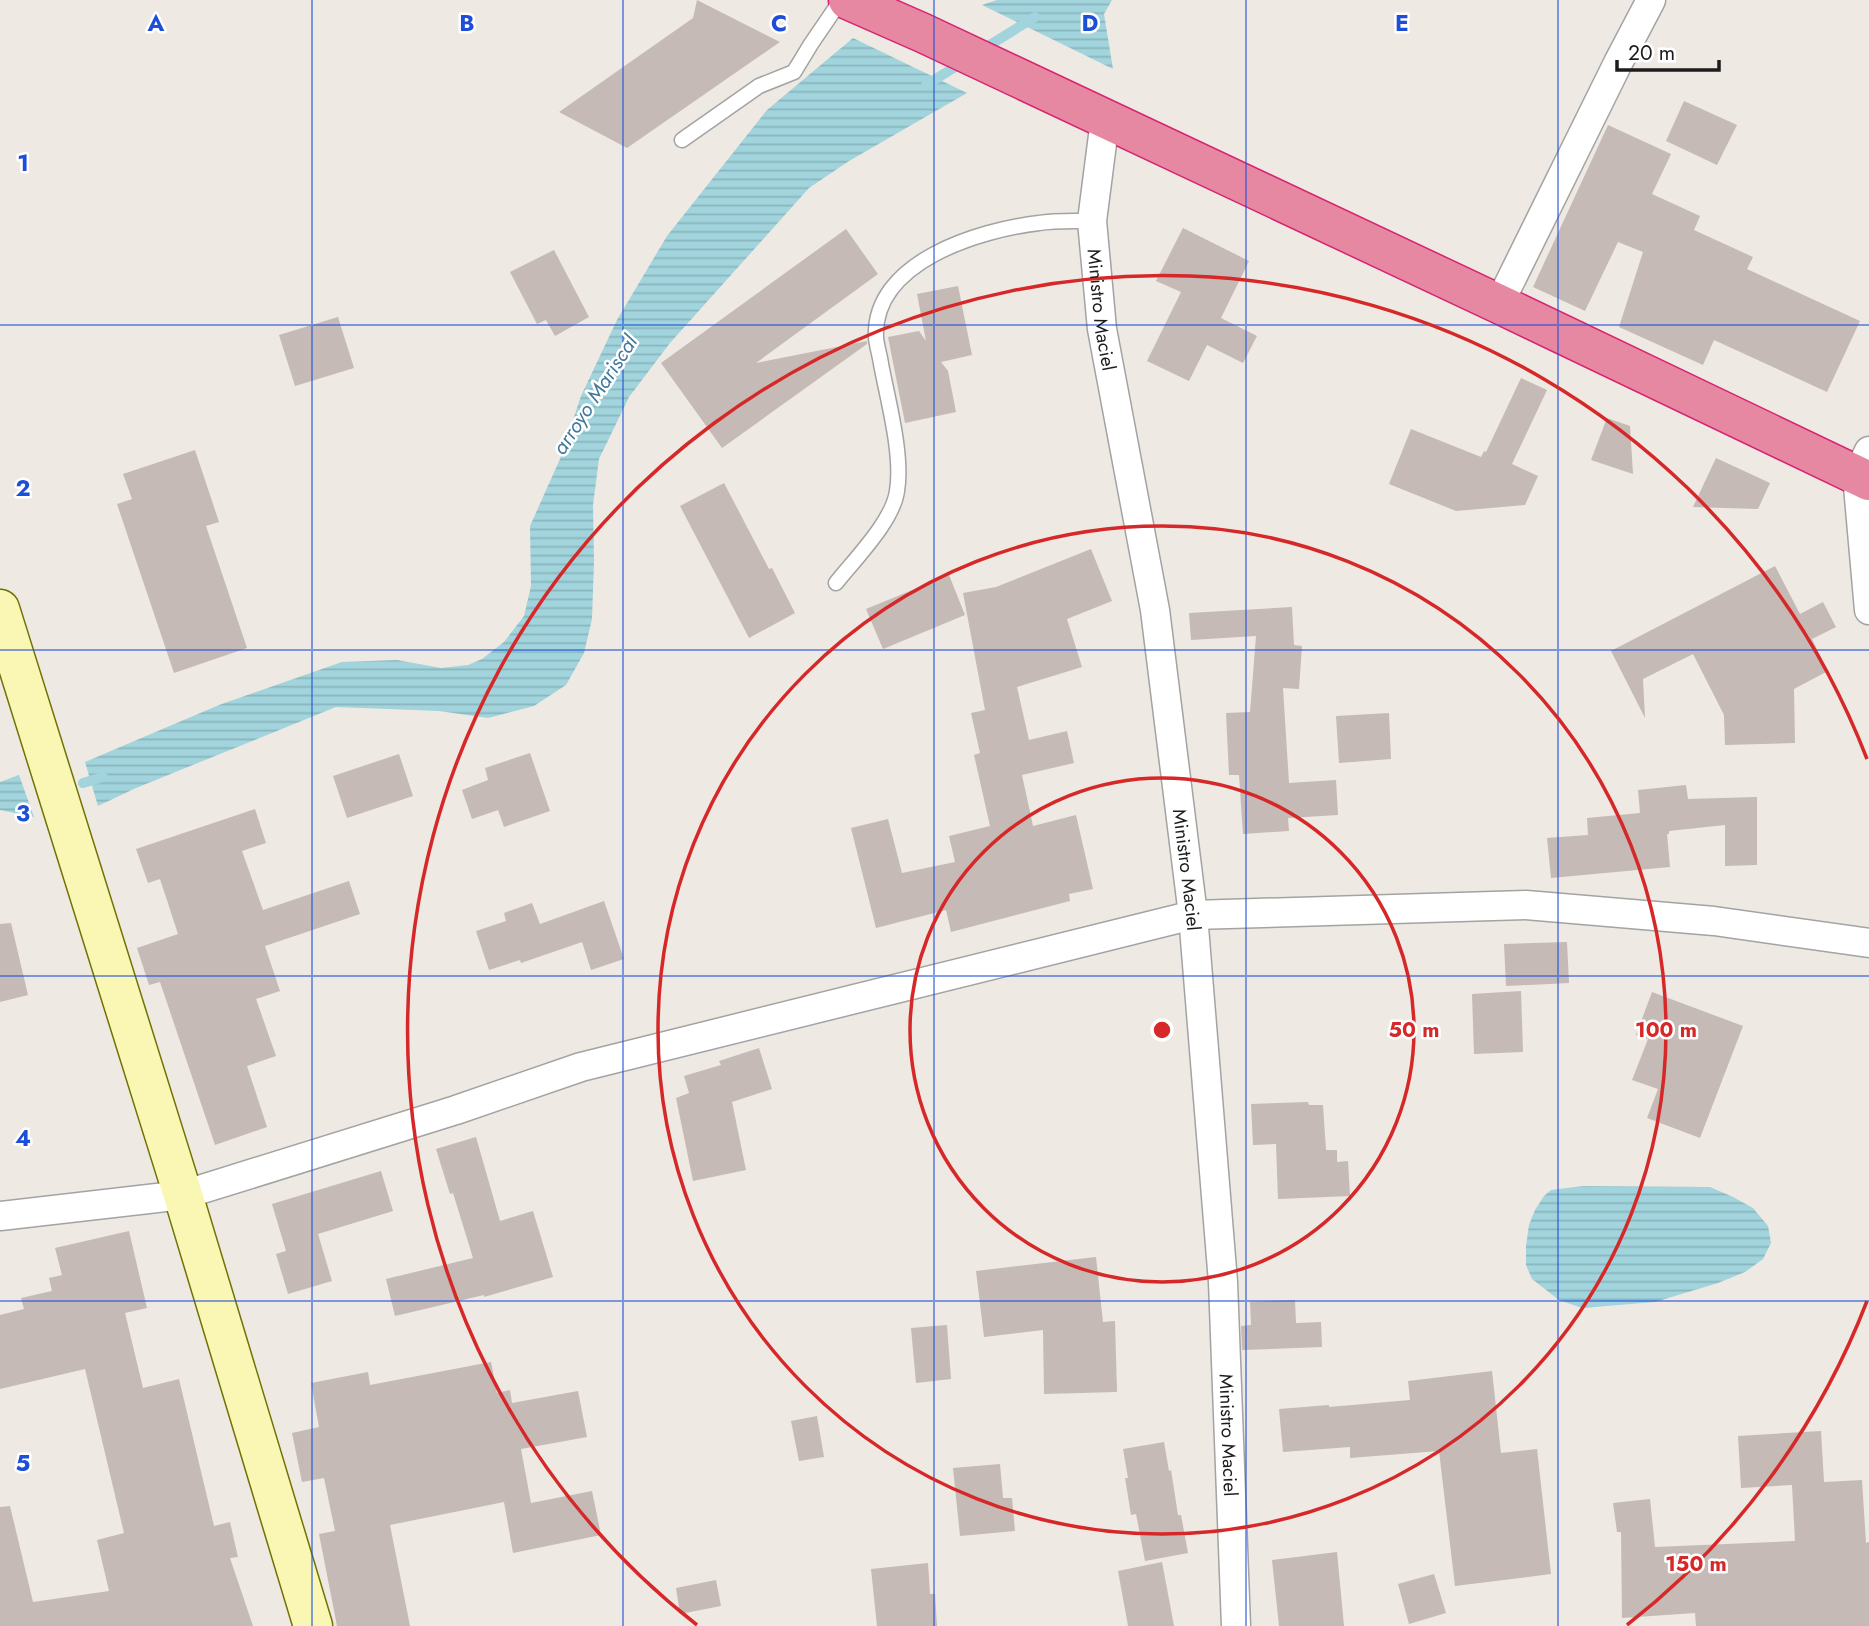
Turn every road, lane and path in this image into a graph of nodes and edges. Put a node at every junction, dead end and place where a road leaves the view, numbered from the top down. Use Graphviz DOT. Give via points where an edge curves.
graph roads {
  1 [pos="841,0"];
  2 [pos="848,0"];
  3 [pos="1651,0"];
  4 [pos="1095,115"];
  5 [pos="682,140"];
  6 [pos="1092,221"];
  7 [pos="1499,304"];
  8 [pos="1865,469"];
  9 [pos="836,583"];
  10 [pos="0,609"];
  11 [pos="1869,610"];
  12 [pos="1193,915"];
  13 [pos="1869,943"];
  14 [pos="183,1195"];
  15 [pos="0,1216"];
  16 [pos="313,1626"];
  17 [pos="1236,1626"];
  1 -- 5 [label="lane" via="794,72 759,86"];
  2 -- 4 [label="highway"];
  3 -- 7 [label="street"];
  4 -- 6 [label="street, Ministro Maciel"];
  4 -- 7 [label="highway"];
  6 -- 9 [label="lane" via="1040,222 988,232 938,251 904,273 881,305 876,337 899,463 897,493 887,519"];
  6 -- 12 [label="street, Ministro Maciel" via="1102,329 1155,610"];
  7 -- 8 [label="highway"];
  8 -- 11 [label="street"];
  10 -- 14 [label="main road"];
  12 -- 13 [label="street" via="1526,905 1714,921"];
  12 -- 14 [label="street" via="581,1067"];
  12 -- 17 [label="street, Ministro Maciel" via="1223,1282"];
  14 -- 15 [label="street"];
  14 -- 16 [label="main road"];
}
